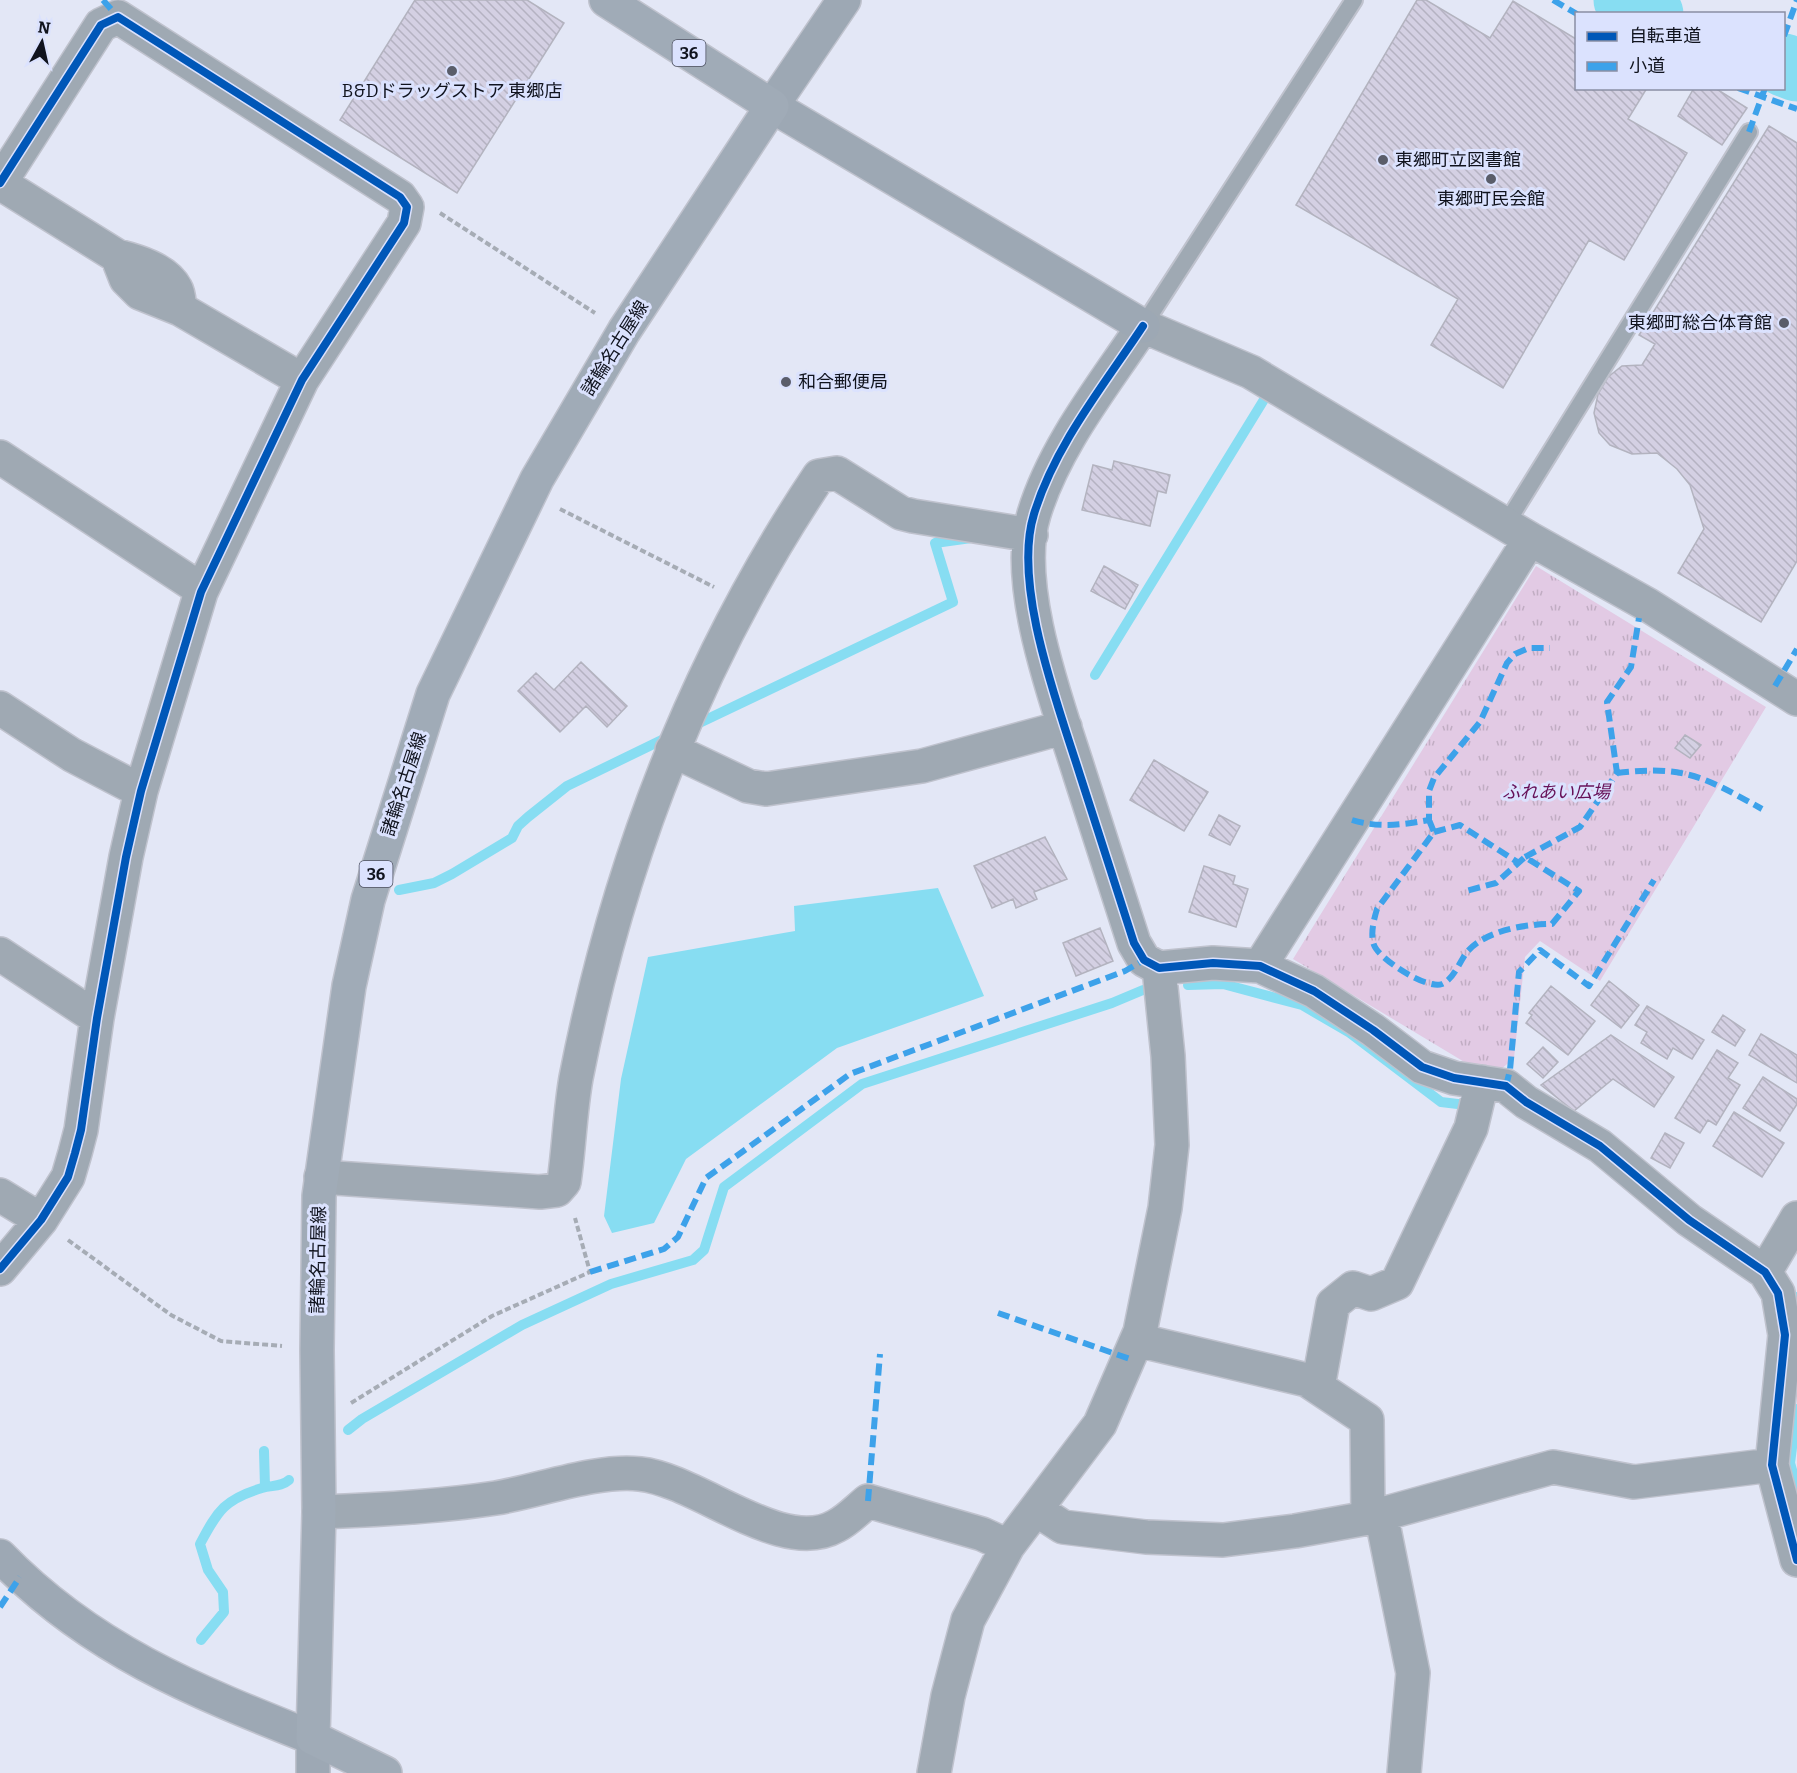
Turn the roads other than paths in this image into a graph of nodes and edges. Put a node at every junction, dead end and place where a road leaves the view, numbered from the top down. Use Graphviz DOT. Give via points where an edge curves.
graph roads {
  1 [pos="606,0"];
  2 [pos="844,0"];
  3 [pos="1354,0"];
  4 [pos="772,105"];
  5 [pos="1749,132"];
  6 [pos="0,183"];
  7 [pos="1143,326"];
  8 [pos="302,380"];
  9 [pos="0,457"];
  10 [pos="1518,531"];
  11 [pos="1030,535"];
  12 [pos="202,590"];
  13 [pos="1797,699"];
  14 [pos="0,708"];
  15 [pos="1065,728"];
  16 [pos="672,750"];
  17 [pos="141,791"];
  18 [pos="0,954"];
  19 [pos="1260,966"];
  20 [pos="1159,968"];
  21 [pos="97,1018"];
  22 [pos="1482,1082"];
  23 [pos="321,1177"];
  24 [pos="0,1195"];
  25 [pos="1797,1218"];
  26 [pos="41,1220"];
  27 [pos="0,1269"];
  28 [pos="1765,1272"];
  29 [pos="1137,1340"];
  30 [pos="1318,1387"];
  31 [pos="1772,1465"];
  32 [pos="1037,1510"];
  33 [pos="319,1512"];
  34 [pos="1374,1516"];
  35 [pos="1008,1546"];
  36 [pos="0,1556"];
  37 [pos="1797,1560"];
  38 [pos="313,1738"];
  39 [pos="313,1773"];
  40 [pos="385,1773"];
  41 [pos="934,1773"];
  42 [pos="1404,1773"];
  1 -- 4 [label="main road, 36"];
  2 -- 4 [label="street"];
  3 -- 7 [label="lane"];
  4 -- 7 [label="street"];
  4 -- 23 [label="main road, 諸輪名古屋線 / 36" via="624,331 537,479 433,694 368,900 349,986"];
  5 -- 10 [label="lane"];
  6 -- 8 [label="street" via="117,256 126,279 140,293 180,309"];
  6 -- 8 [label="street" via="101,25 118,17 400,197 408,207 404,223"];
  7 -- 10 [label="street" via="1251,372"];
  7 -- 11 [label="street" via="1073,432 1034,515"];
  8 -- 12 [label="street"];
  9 -- 12 [label="street"];
  10 -- 13 [label="street" via="1648,605"];
  10 -- 19 [label="street"];
  11 -- 15 [label="street" via="1033,617"];
  11 -- 16 [label="street" via="902,513 837,473 819,476 787,523 713,656"];
  12 -- 17 [label="street"];
  14 -- 17 [label="street" via="72,755"];
  15 -- 16 [label="street" via="922,766 766,789 748,786"];
  15 -- 20 [label="street" via="1134,943 1144,960"];
  16 -- 23 [label="street" via="620,894 600,966 576,1081 564,1182 557,1190 540,1192"];
  17 -- 21 [label="street"];
  18 -- 21 [label="street"];
  19 -- 20 [label="street" via="1214,963"];
  19 -- 22 [label="street" via="1314,991 1422,1067"];
  20 -- 29 [label="street" via="1172,1145 1165,1208"];
  21 -- 26 [label="street" via="75,1153 68,1177"];
  22 -- 28 [label="street" via="1506,1086 1600,1146 1689,1220"];
  22 -- 30 [label="street" via="1470,1128 1397,1283 1371,1294 1353,1288 1333,1304"];
  23 -- 33 [label="main road, 諸輪名古屋線 / 36" via="316,1350"];
  24 -- 26 [label="street"];
  25 -- 28 [label="street"];
  26 -- 27 [label="street"];
  28 -- 31 [label="street" via="1778,1293 1785,1335"];
  29 -- 30 [label="street" via="1307,1380"];
  29 -- 32 [label="street" via="1100,1424"];
  30 -- 34 [label="street" via="1367,1420"];
  31 -- 34 [label="street" via="1634,1482 1553,1467"];
  31 -- 37 [label="street"];
  32 -- 34 [label="street" via="1063,1527 1146,1537 1223,1540"];
  32 -- 35 [label="street"];
  33 -- 35 [label="street" via="386,1510 496,1497 595,1477 639,1474 683,1486 758,1522 799,1535 835,1527 868,1501 981,1534"];
  33 -- 38 [label="main road, 諸輪名古屋線 / 36"];
  34 -- 42 [label="street" via="1413,1673"];
  35 -- 41 [label="street" via="968,1620 948,1696"];
  36 -- 38 [label="street" via="103,1641 196,1692"];
  38 -- 39 [label="street"];
  38 -- 40 [label="main road"];
}
